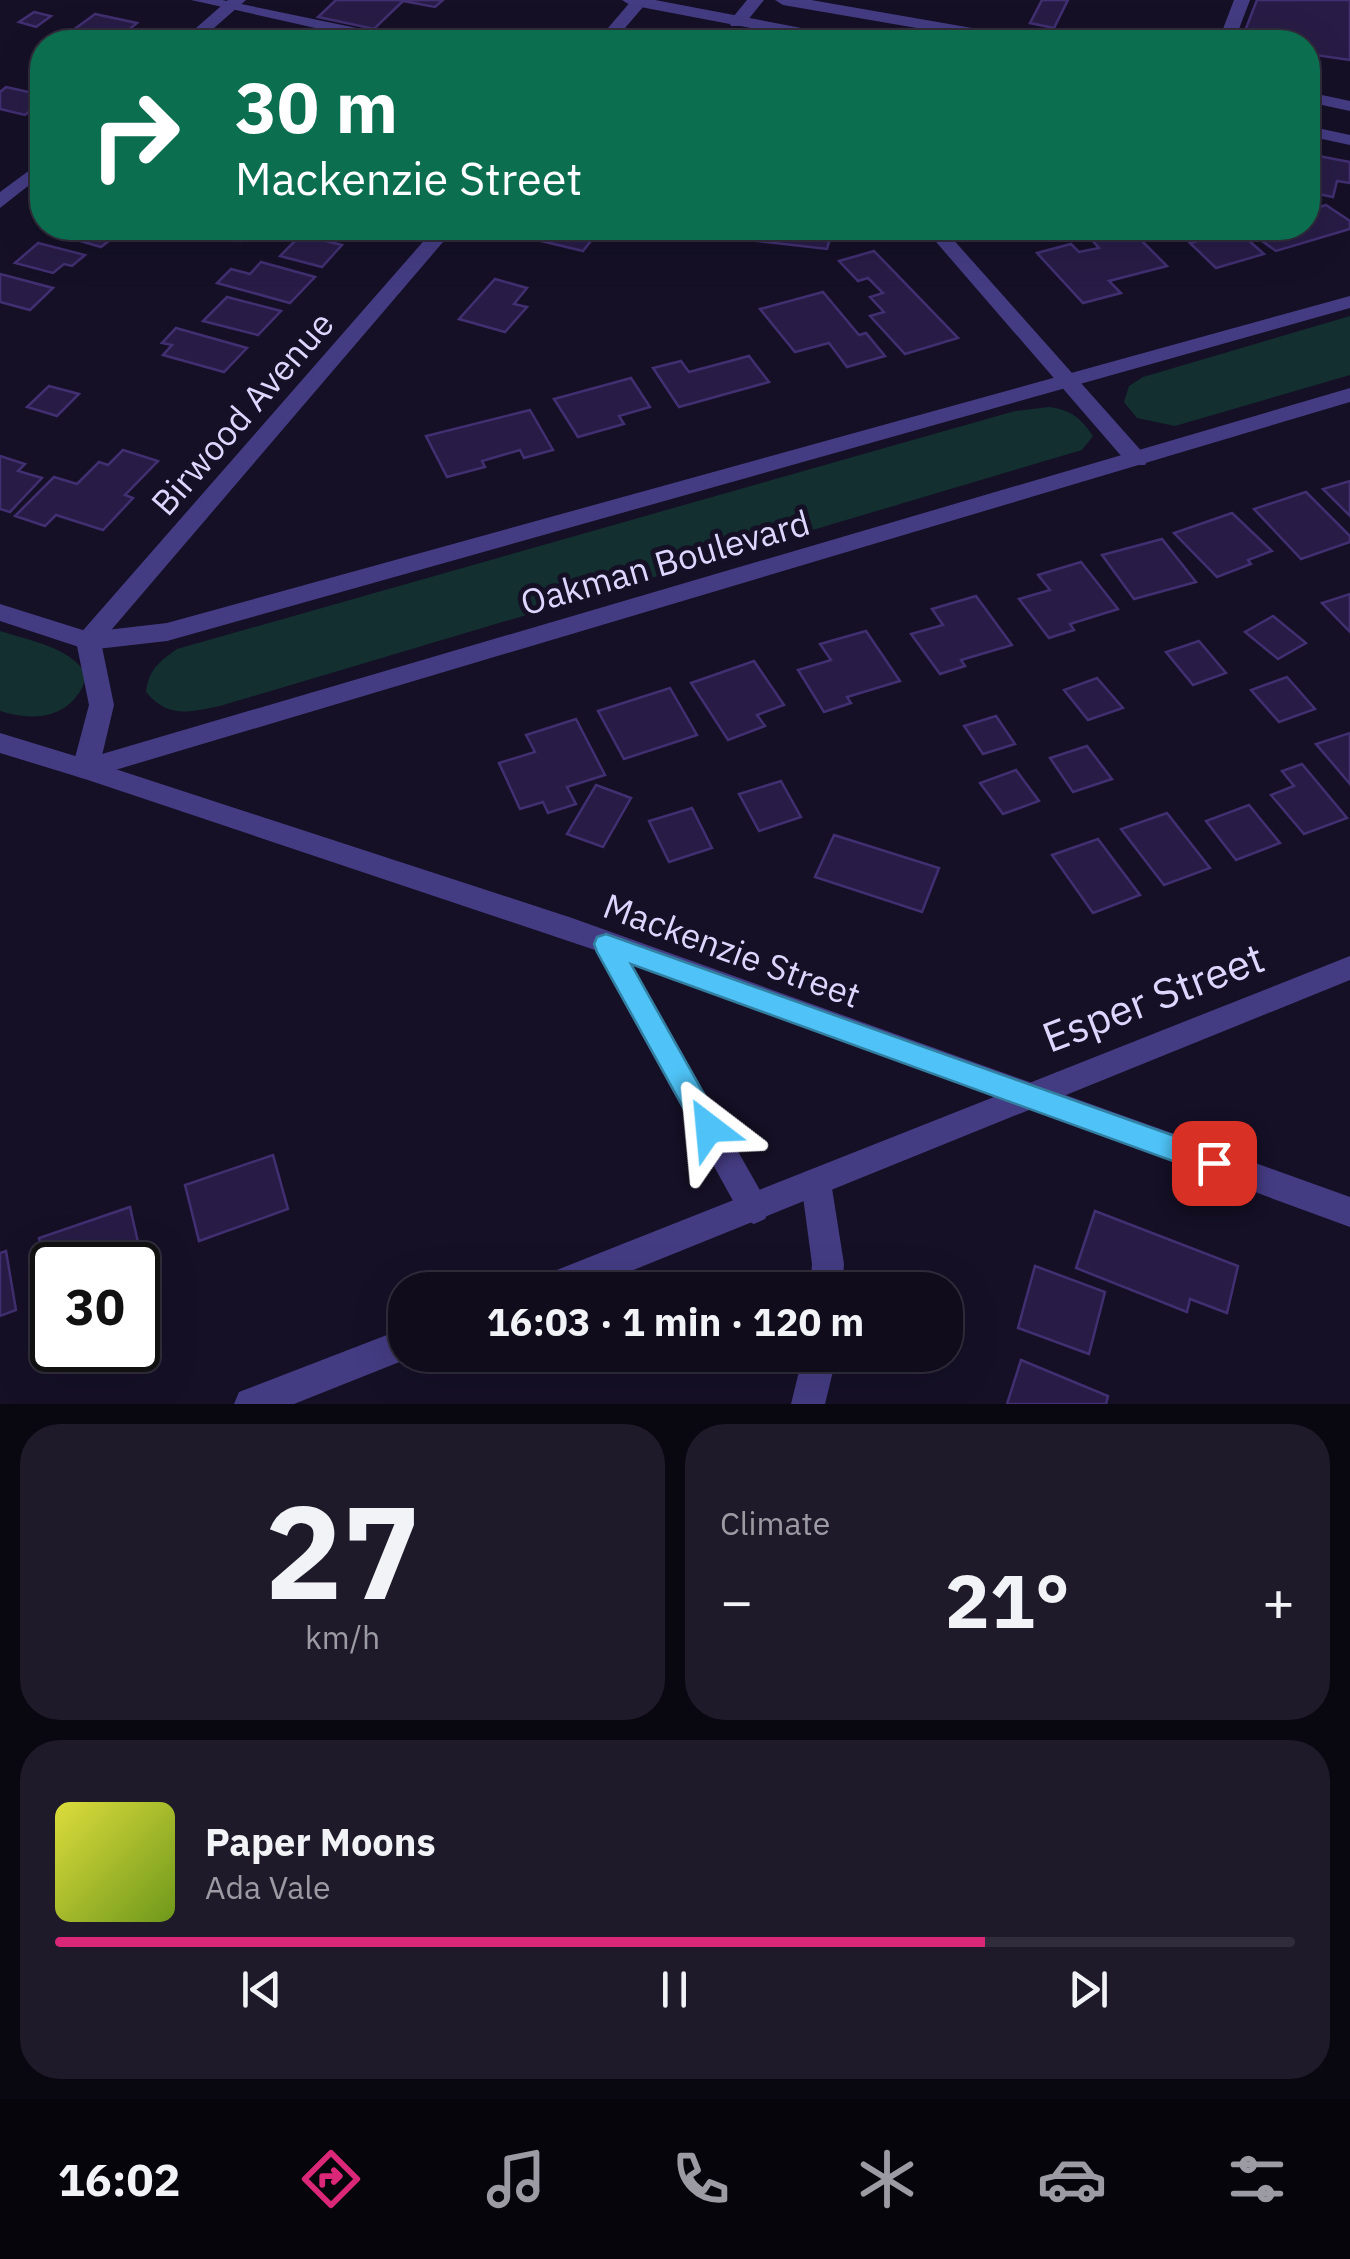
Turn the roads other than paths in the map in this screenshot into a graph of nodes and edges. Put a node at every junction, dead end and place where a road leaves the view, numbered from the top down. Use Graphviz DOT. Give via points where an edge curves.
graph roads {
  1 [pos="200,0"];
  2 [pos="756,0"];
  3 [pos="783,0"];
  4 [pos="1242,0"];
  5 [pos="637,1"];
  6 [pos="234,3"];
  7 [pos="737,22"];
  8 [pos="202,30"];
  9 [pos="349,30"];
  10 [pos="614,30"];
  11 [pos="782,30"];
  12 [pos="955,30"];
  13 [pos="1231,30"];
  14 [pos="1320,100"];
  15 [pos="1350,106"];
  16 [pos="1320,134"];
  17 [pos="1350,140"];
  18 [pos="30,176"];
  19 [pos="0,202"];
  20 [pos="435,240"];
  21 [pos="944,240"];
  22 [pos="1350,302"];
  23 [pos="1068,381"];
  24 [pos="1350,395"];
  25 [pos="1138,460"];
  26 [pos="0,612"];
  27 [pos="88,641"];
  28 [pos="0,744"];
  29 [pos="84,769"];
  30 [pos="606,944"];
  31 [pos="1350,968"];
  32 [pos="1026,1096"];
  33 [pos="816,1182"];
  34 [pos="754,1209"];
  35 [pos="1350,1212"];
  36 [pos="591,1272"];
  37 [pos="827,1272"];
  38 [pos="388,1351"];
  39 [pos="816,1372"];
  40 [pos="251,1404"];
  41 [pos="808,1404"];
  1 -- 6 [label="street"];
  2 -- 7 [label="street"];
  3 -- 12 [label="street"];
  4 -- 13 [label="street"];
  5 -- 7 [label="street"];
  5 -- 10 [label="street"];
  6 -- 8 [label="street"];
  6 -- 9 [label="street"];
  7 -- 11 [label="street"];
  14 -- 15 [label="street"];
  16 -- 17 [label="street"];
  18 -- 19 [label="street"];
  20 -- 27 [label="street, Birwood Avenue"];
  21 -- 23 [label="street"];
  22 -- 23 [label="street, Oakman Boulevard"];
  23 -- 25 [label="street"];
  23 -- 27 [label="street, Oakman Boulevard" via="167,632"];
  24 -- 25 [label="street, Oakman Boulevard"];
  25 -- 29 [label="street, Oakman Boulevard"];
  26 -- 27 [label="street, Oakman Boulevard"];
  27 -- 29 [label="street" via="103,686 100,726"];
  28 -- 29 [label="street"];
  29 -- 30 [label="street, Mackenzie Street"];
  30 -- 32 [label="street, Mackenzie Street"];
  30 -- 34 [label="street"];
  31 -- 32 [label="street, Esper Street"];
  32 -- 33 [label="street, Esper Street"];
  32 -- 35 [label="street, Mackenzie Street"];
  33 -- 34 [label="street, Esper Street"];
  33 -- 37 [label="street"];
  34 -- 36 [label="street, Esper Street"];
  38 -- 40 [label="street"];
  39 -- 41 [label="street"];
}
